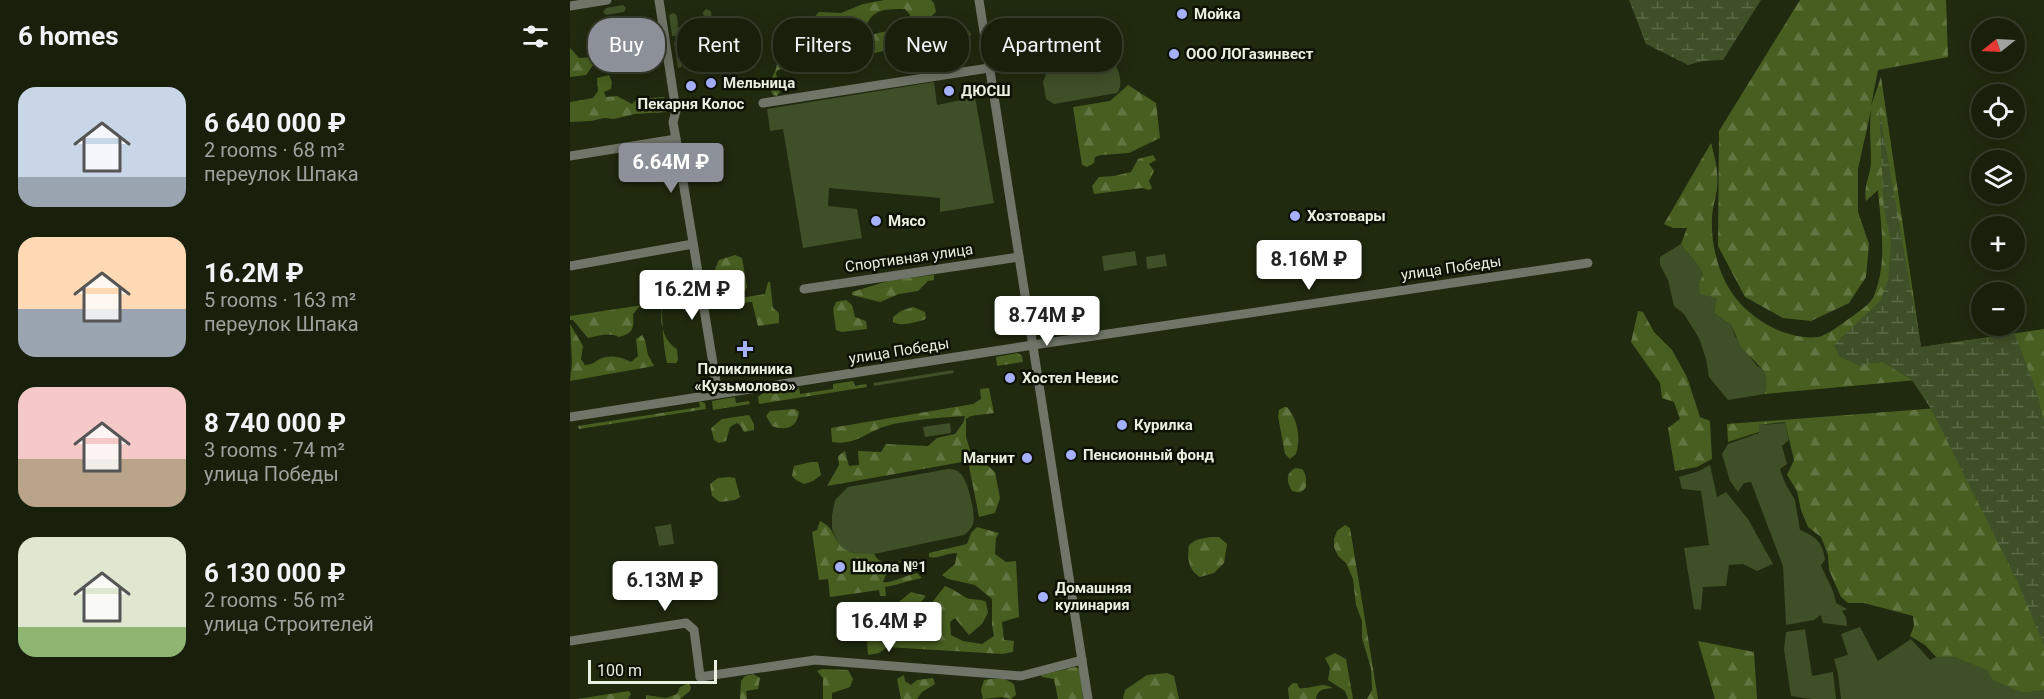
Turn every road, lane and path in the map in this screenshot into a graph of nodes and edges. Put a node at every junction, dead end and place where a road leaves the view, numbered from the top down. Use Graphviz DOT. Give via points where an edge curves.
graph roads {
  1 [pos="607,0"];
  2 [pos="659,0"];
  3 [pos="979,0"];
  4 [pos="570,6"];
  5 [pos="982,18"];
  6 [pos="981,69"];
  7 [pos="990,72"];
  8 [pos="763,103"];
  9 [pos="676,139"];
  10 [pos="570,156"];
  11 [pos="693,244"];
  12 [pos="1019,257"];
  13 [pos="1588,263"];
  14 [pos="570,266"];
  15 [pos="804,289"];
  16 [pos="1033,345"];
  17 [pos="718,394"];
  18 [pos="570,417"];
  19 [pos="570,641"];
  20 [pos="1082,660"];
  21 [pos="1088,699"];
  1 -- 4 [label="street"];
  2 -- 9 [label="street"];
  3 -- 5 [label="street"];
  6 -- 8 [label="street"];
  7 -- 12 [label="street"];
  9 -- 10 [label="street"];
  9 -- 11 [label="street"];
  11 -- 14 [label="street"];
  11 -- 17 [label="street"];
  12 -- 15 [label="street, Спортивная улица"];
  12 -- 16 [label="street"];
  13 -- 16 [label="street, улица Победы"];
  16 -- 17 [label="street, улица Победы"];
  16 -- 20 [label="street"];
  17 -- 18 [label="street, улица Победы"];
  19 -- 20 [label="street" via="686,623 694,630 700,676 815,660 1021,676"];
  20 -- 21 [label="street"];
}
